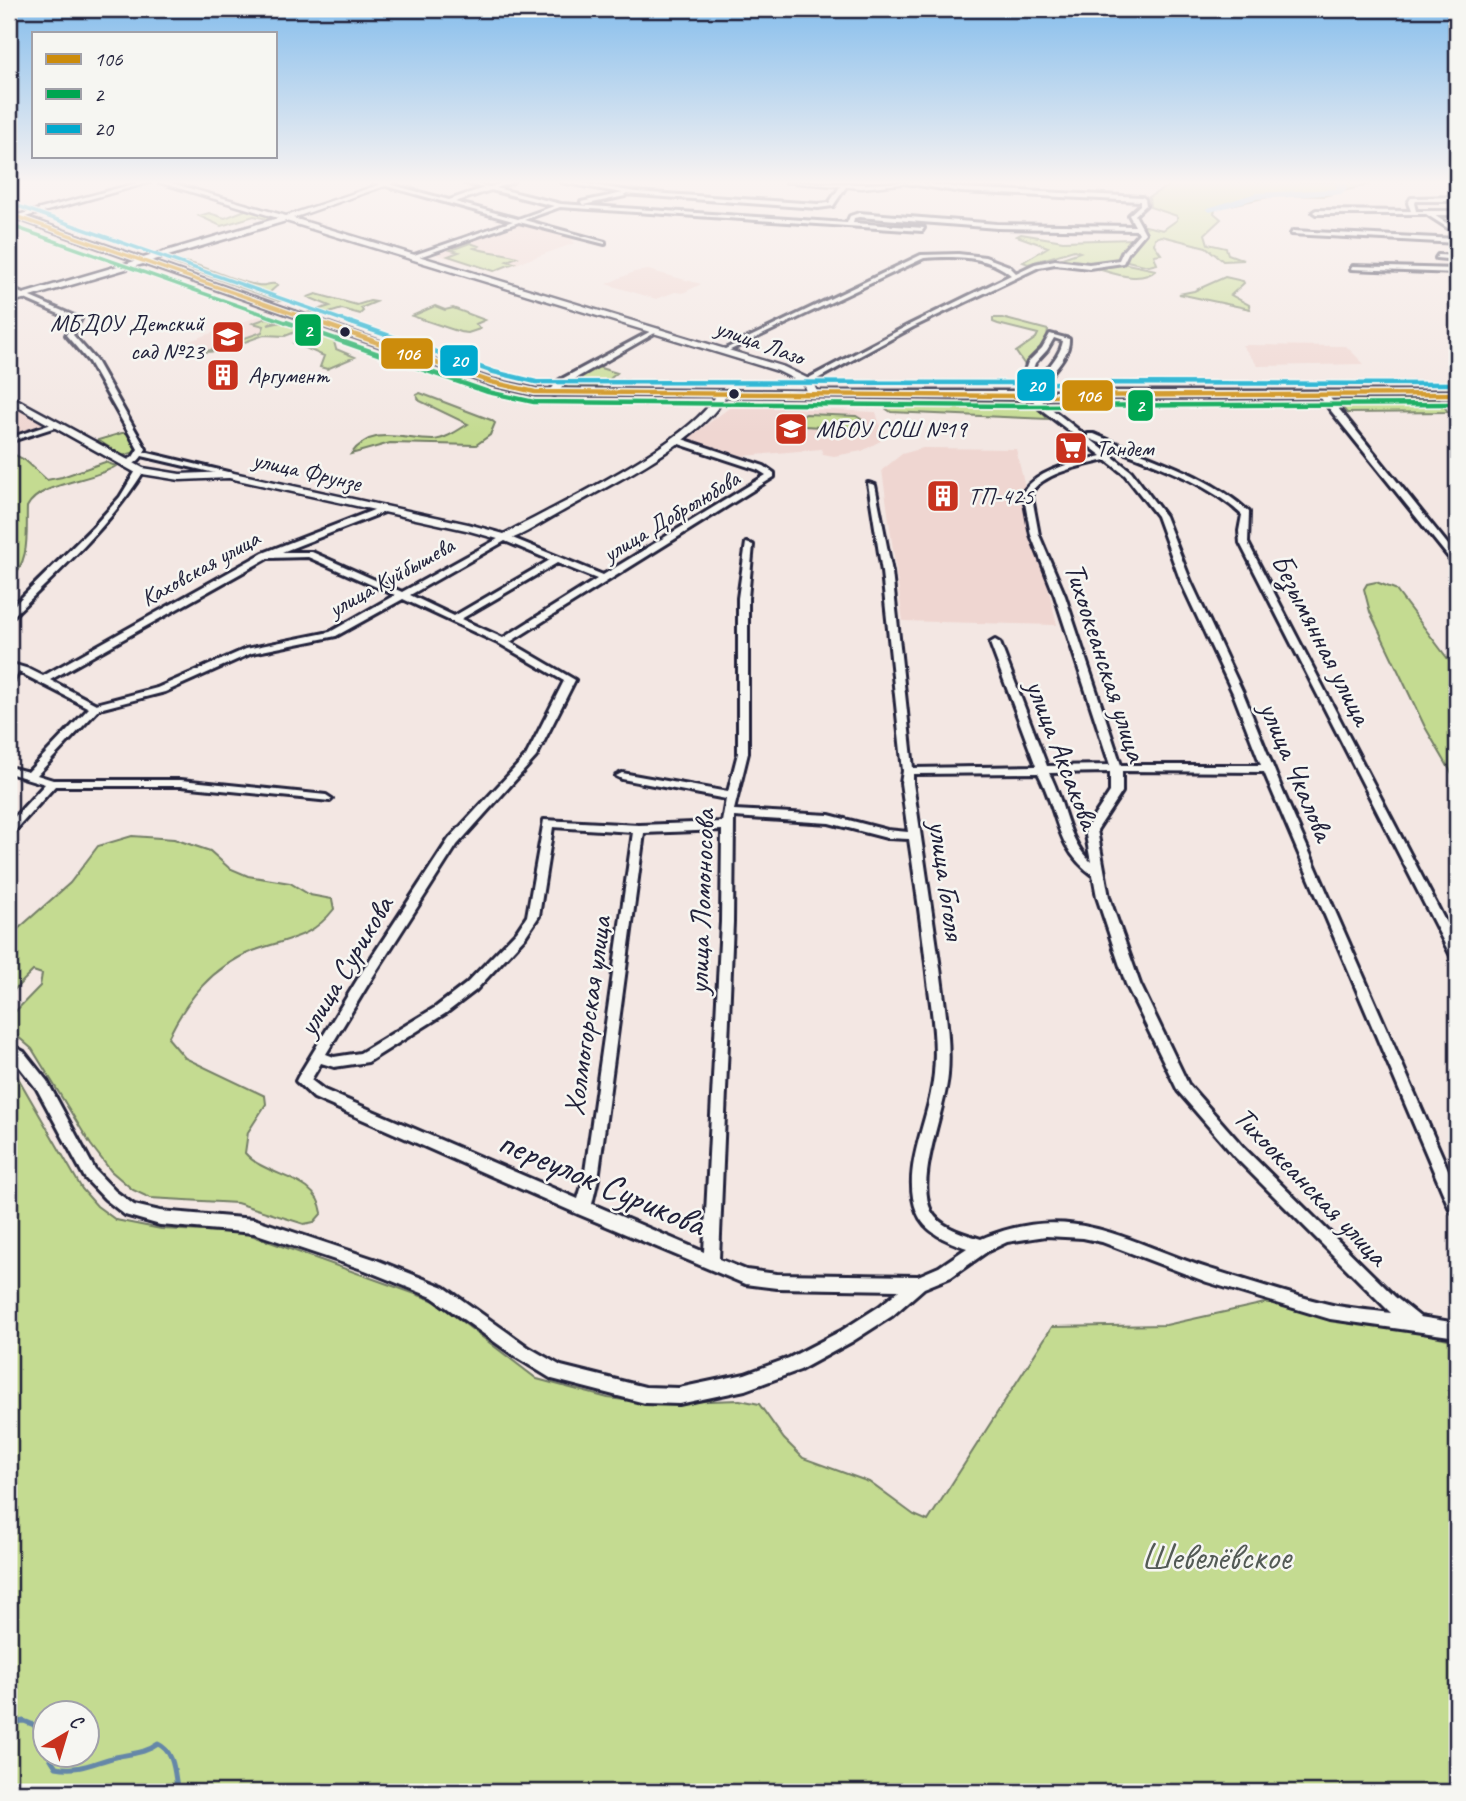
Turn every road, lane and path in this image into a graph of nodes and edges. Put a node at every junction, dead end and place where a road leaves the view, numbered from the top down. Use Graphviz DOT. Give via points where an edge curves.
graph roads {
  1 [pos="130,266"];
  2 [pos="156,266"];
  3 [pos="449,266"];
  4 [pos="902,266"];
  5 [pos="1002,266"];
  6 [pos="1037,266"];
  7 [pos="1353,268"];
  8 [pos="1457,271"];
  9 [pos="1014,274"];
  10 [pos="9,290"];
  11 [pos="24,297"];
  12 [pos="9,301"];
  13 [pos="657,330"];
  14 [pos="724,351"];
  15 [pos="808,382"];
  16 [pos="552,393"];
  17 [pos="813,394"];
  18 [pos="1457,394"];
  19 [pos="722,395"];
  20 [pos="1323,395"];
  21 [pos="1020,396"];
  22 [pos="1034,396"];
  23 [pos="9,398"];
  24 [pos="58,425"];
  25 [pos="1074,431"];
  26 [pos="9,440"];
  27 [pos="676,440"];
  28 [pos="140,453"];
  29 [pos="1109,457"];
  30 [pos="127,464"];
  31 [pos="140,471"];
  32 [pos="229,475"];
  33 [pos="871,485"];
  34 [pos="384,509"];
  35 [pos="505,538"];
  36 [pos="749,545"];
  37 [pos="266,555"];
  38 [pos="556,560"];
  39 [pos="1457,562"];
  40 [pos="604,579"];
  41 [pos="401,596"];
  42 [pos="9,615"];
  43 [pos="453,620"];
  44 [pos="503,642"];
  45 [pos="995,643"];
  46 [pos="13,667"];
  47 [pos="9,680"];
  48 [pos="43,680"];
  49 [pos="95,707"];
  50 [pos="1116,766"];
  51 [pos="1269,769"];
  52 [pos="9,770"];
  53 [pos="908,771"];
  54 [pos="1043,771"];
  55 [pos="30,776"];
  56 [pos="622,776"];
  57 [pos="52,783"];
  58 [pos="731,796"];
  59 [pos="326,799"];
  60 [pos="728,820"];
  61 [pos="639,829"];
  62 [pos="9,830"];
  63 [pos="915,836"];
  64 [pos="1098,873"];
  65 [pos="1457,956"];
  66 [pos="9,1049"];
  67 [pos="318,1057"];
  68 [pos="1457,1208"];
  69 [pos="583,1209"];
  70 [pos="982,1246"];
  71 [pos="711,1262"];
  72 [pos="918,1283"];
  73 [pos="1416,1324"];
  74 [pos="1457,1330"];
  1 -- 11 [label="main road"];
  2 -- 16 [label="main road" via="453,369 522,390"];
  3 -- 13 [label="main road, улица Лазо"];
  4 -- 14 [label="street"];
  5 -- 9 [label="street"];
  6 -- 9 [label="street"];
  7 -- 8 [label="street"];
  9 -- 15 [label="street"];
  10 -- 11 [label="street"];
  11 -- 12 [label="main road"];
  11 -- 28 [label="street" via="79,320 69,335 96,367 135,433"];
  13 -- 14 [label="main road, улица Лазо"];
  13 -- 16 [label="street" via="561,383"];
  14 -- 15 [label="main road, улица Лазо"];
  15 -- 17 [label="main road, улица Лазо"];
  16 -- 19 [label="main road"];
  17 -- 19 [label="main road"];
  17 -- 21 [label="main road"];
  18 -- 20 [label="main road"];
  19 -- 27 [label="main road, улица Куйбышева" via="705,417"];
  20 -- 22 [label="main road"];
  20 -- 39 [label="street"];
  21 -- 22 [label="main road"];
  21 -- 22 [label="street" via="1032,362 1052,334 1065,339 1065,350 1037,384"];
  22 -- 25 [label="street, улица Чкалова"];
  23 -- 24 [label="main road, улица Фрунзе"];
  24 -- 26 [label="street"];
  24 -- 30 [label="main road, улица Фрунзе"];
  25 -- 29 [label="street, улица Чкалова"];
  25 -- 65 [label="street, Безымянная улица" via="1212,489 1246,514 1244,542"];
  27 -- 35 [label="main road, улица Куйбышева"];
  27 -- 40 [label="street, улица Добролюбова" via="771,475"];
  28 -- 30 [label="street"];
  28 -- 32 [label="street"];
  29 -- 50 [label="street, Тихоокеанская улица" via="1047,476 1027,492 1035,534 1057,586"];
  29 -- 51 [label="street, улица Чкалова" via="1138,482 1161,516"];
  30 -- 31 [label="main road, улица Фрунзе"];
  31 -- 32 [label="main road, улица Фрунзе" via="167,477"];
  31 -- 42 [label="street" via="96,529"];
  32 -- 34 [label="main road, улица Фрунзе"];
  33 -- 53 [label="street, улица Гоголя" via="887,572"];
  34 -- 35 [label="main road, улица Фрунзе"];
  34 -- 37 [label="street, Каховская улица"];
  35 -- 38 [label="street, улица Фрунзе"];
  35 -- 41 [label="street, улица Куйбышева"];
  36 -- 58 [label="street, улица Ломоносова" via="743,598 743,753"];
  37 -- 41 [label="street" via="309,554"];
  37 -- 48 [label="street, Каховская улица"];
  38 -- 40 [label="street, улица Фрунзе"];
  38 -- 43 [label="street"];
  40 -- 44 [label="street, улица Добролюбова"];
  41 -- 43 [label="street"];
  41 -- 49 [label="street, улица Куйбышева" via="333,634 249,651 161,690"];
  43 -- 44 [label="street"];
  44 -- 67 [label="street, улица Сурикова" via="566,677 570,685 531,757 453,842"];
  45 -- 54 [label="street, улица Аксакова"];
  46 -- 47 [label="street"];
  46 -- 48 [label="street"];
  48 -- 49 [label="street"];
  49 -- 55 [label="street"];
  50 -- 51 [label="street"];
  50 -- 54 [label="street"];
  50 -- 64 [label="street, Тихоокеанская улица" via="1116,792 1091,830"];
  51 -- 68 [label="street, улица Чкалова"];
  52 -- 55 [label="street"];
  53 -- 54 [label="street"];
  53 -- 63 [label="street, улица Гоголя"];
  54 -- 64 [label="street, улица Аксакова" via="1065,837 1084,865"];
  55 -- 57 [label="street"];
  56 -- 58 [label="street"];
  57 -- 59 [label="street" via="181,783"];
  57 -- 62 [label="street"];
  58 -- 60 [label="street, улица Ломоносова"];
  60 -- 61 [label="street"];
  60 -- 63 [label="street" via="829,819"];
  60 -- 71 [label="street, улица Ломоносова"];
  61 -- 67 [label="street, улица Сурикова" via="548,823 533,916 471,987 363,1058 334,1062"];
  61 -- 69 [label="street, Холмогорская улица" via="592,1179"];
  63 -- 70 [label="street, улица Гоголя" via="941,1055 938,1096 919,1192 932,1224"];
  64 -- 73 [label="street, Тихоокеанская улица" via="1133,984 1183,1087 1240,1153"];
  66 -- 72 [label="street" via="42,1085 90,1174 130,1210 160,1219 254,1226 368,1264 438,1292 558,1373 608,1387 679,1396 745,1382 794,1364 847,1336"];
  67 -- 69 [label="street, переулок Сурикова" via="303,1082 319,1094"];
  69 -- 71 [label="street, переулок Сурикова"];
  70 -- 72 [label="street" via="945,1272"];
  70 -- 73 [label="street" via="1027,1231 1083,1231 1285,1300 1370,1320"];
  71 -- 72 [label="street, переулок Сурикова" via="746,1277 777,1281"];
  73 -- 74 [label="street"];
}
